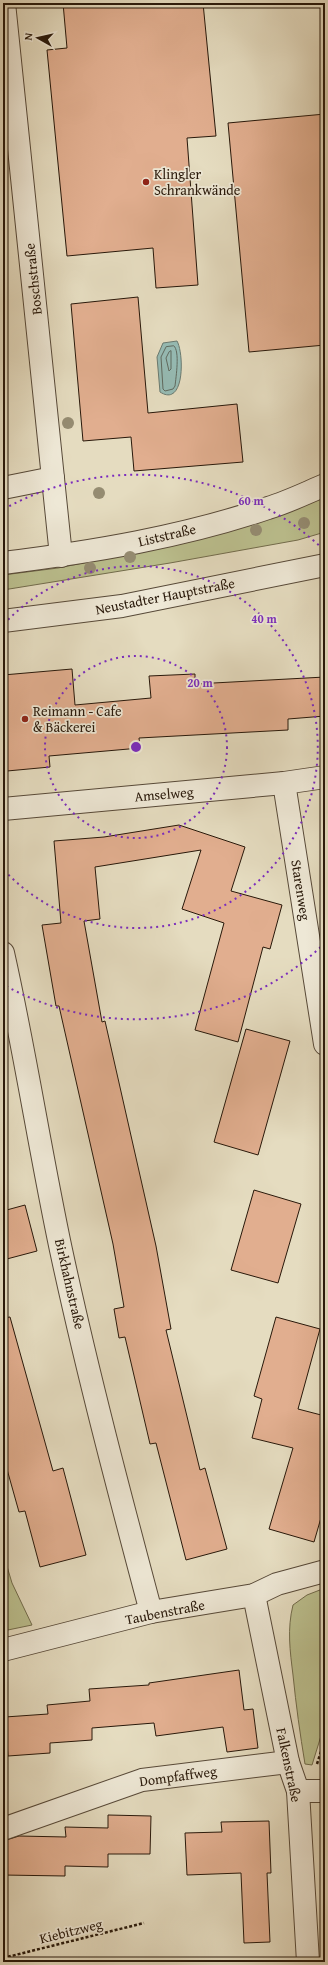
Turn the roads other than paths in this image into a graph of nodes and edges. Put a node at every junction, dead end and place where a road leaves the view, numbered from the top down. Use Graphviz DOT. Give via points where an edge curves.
graph roads {
  1 [pos="4,3"];
  2 [pos="53,478"];
  3 [pos="325,485"];
  4 [pos="3,488"];
  5 [pos="61,556"];
  6 [pos="3,563"];
  7 [pos="325,565"];
  8 [pos="3,621"];
  9 [pos="325,777"];
  10 [pos="284,783"];
  11 [pos="3,809"];
  12 [pos="3,953"];
  13 [pos="325,1044"];
  14 [pos="325,1571"];
  15 [pos="254,1595"];
  16 [pos="151,1612"];
  17 [pos="3,1650"];
  18 [pos="288,1762"];
  19 [pos="298,1791"];
  20 [pos="325,1791"];
  21 [pos="3,1829"];
  22 [pos="308,1962"];
  1 -- 2 [label="street, Boschstraße"];
  2 -- 4 [label="street"];
  2 -- 5 [label="street, Boschstraße"];
  3 -- 5 [label="street, Liststraße" via="269,508 166,537"];
  5 -- 6 [label="street, Liststraße"];
  7 -- 8 [label="street, Neustadter Hauptstraße" via="122,606"];
  9 -- 10 [label="street, Amselweg"];
  10 -- 11 [label="street, Amselweg"];
  10 -- 13 [label="street, Starenweg"];
  12 -- 16 [label="street, Birkhahnstraße" via="20,1027 63,1257 102,1424"];
  14 -- 15 [label="street, Taubenstraße" via="277,1584"];
  15 -- 16 [label="street, Taubenstraße"];
  15 -- 18 [label="street, Falkenstraße"];
  16 -- 17 [label="street, Taubenstraße"];
  18 -- 19 [label="street, Falkenstraße"];
  18 -- 21 [label="street, Dompfaffweg" via="142,1780"];
  19 -- 20 [label="street"];
  19 -- 22 [label="street, Falkenstraße"];
}
